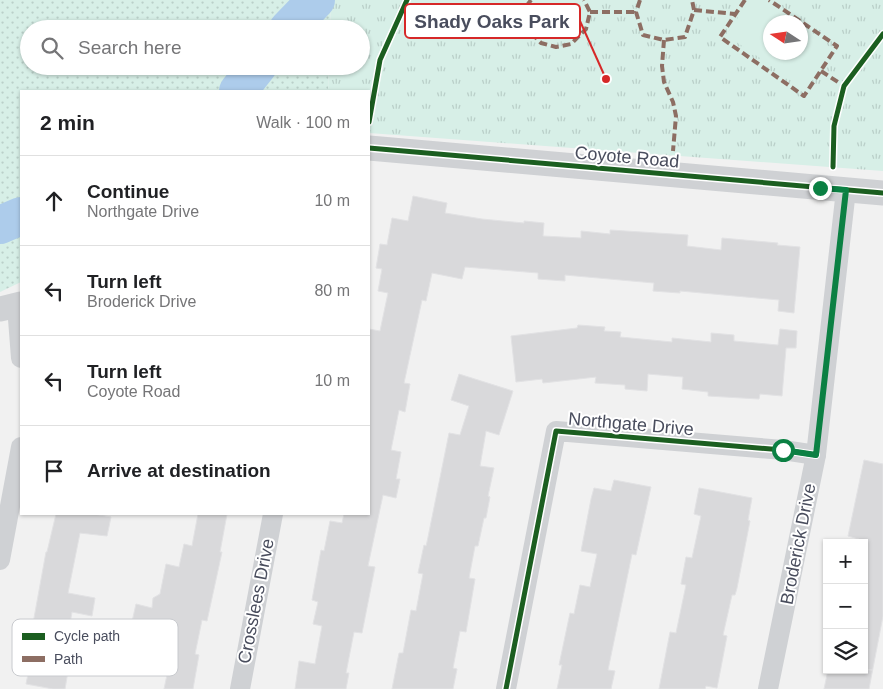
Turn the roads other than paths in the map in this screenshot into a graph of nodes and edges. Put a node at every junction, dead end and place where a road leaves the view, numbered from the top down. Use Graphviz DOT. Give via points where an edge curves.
graph roads {
  1 [pos="370,148"];
  2 [pos="846,190"];
  3 [pos="883,193"];
  4 [pos="13,306"];
  5 [pos="20,352"];
  6 [pos="20,451"];
  7 [pos="816,455"];
  8 [pos="4,515"];
  9 [pos="273,515"];
  10 [pos="0,560"];
  11 [pos="240,689"];
  12 [pos="506,689"];
  13 [pos="768,689"];
  1 -- 2 [label="street, Coyote Road"];
  2 -- 3 [label="street, Coyote Road"];
  2 -- 7 [label="street, Broderick Drive"];
  4 -- 5 [label="street"];
  6 -- 8 [label="street"];
  7 -- 12 [label="street, Northgate Drive" via="556,431"];
  7 -- 13 [label="street, Broderick Drive"];
  8 -- 10 [label="street"];
  9 -- 11 [label="street, Crosslees Drive"];
}
